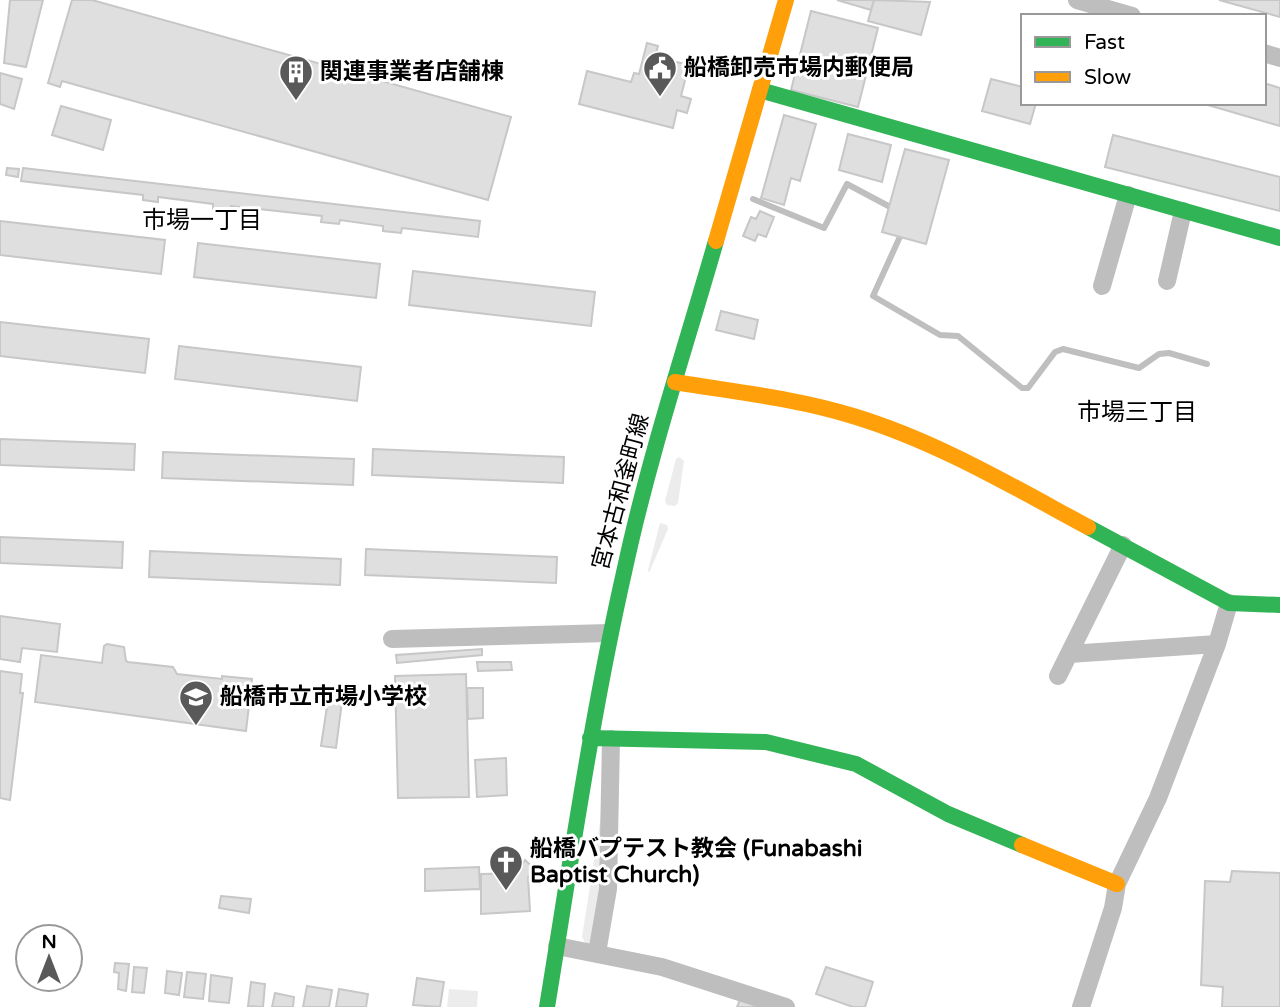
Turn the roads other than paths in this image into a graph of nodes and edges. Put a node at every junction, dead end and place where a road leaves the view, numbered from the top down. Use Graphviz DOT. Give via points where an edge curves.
graph roads {
  1 [pos="786,0"];
  2 [pos="1077,0"];
  3 [pos="1125,14"];
  4 [pos="760,90"];
  5 [pos="1128,195"];
  6 [pos="1183,211"];
  7 [pos="1280,238"];
  8 [pos="1167,281"];
  9 [pos="1102,286"];
  10 [pos="675,382"];
  11 [pos="1123,545"];
  12 [pos="1228,603"];
  13 [pos="1280,605"];
  14 [pos="609,633"];
  15 [pos="392,639"];
  16 [pos="1217,644"];
  17 [pos="1069,654"];
  18 [pos="1058,676"];
  19 [pos="590,738"];
  20 [pos="611,739"];
  21 [pos="1117,884"];
  22 [pos="557,946"];
  23 [pos="597,953"];
  24 [pos="547,1007"];
  25 [pos="786,1007"];
  26 [pos="1081,1007"];
  1 -- 4 [label="street, 宮本古和釜町線"];
  2 -- 3 [label="street"];
  4 -- 5 [label="street"];
  4 -- 10 [label="street, 宮本古和釜町線"];
  5 -- 6 [label="street"];
  5 -- 9 [label="street"];
  6 -- 7 [label="street"];
  6 -- 8 [label="street"];
  10 -- 11 [label="street" via="855,416 940,449"];
  10 -- 14 [label="street, 宮本古和釜町線" via="639,504"];
  11 -- 12 [label="street"];
  11 -- 17 [label="street"];
  12 -- 13 [label="street"];
  12 -- 16 [label="street"];
  14 -- 15 [label="street"];
  14 -- 19 [label="street, 宮本古和釜町線"];
  16 -- 17 [label="street"];
  16 -- 21 [label="street" via="1158,798"];
  17 -- 18 [label="street"];
  19 -- 20 [label="street"];
  19 -- 22 [label="street, 宮本古和釜町線"];
  20 -- 21 [label="street" via="766,742 856,764 948,814"];
  20 -- 23 [label="street" via="608,889"];
  21 -- 26 [label="street"];
  22 -- 23 [label="street"];
  22 -- 24 [label="street, 宮本古和釜町線"];
  23 -- 25 [label="street" via="662,967"];
}
